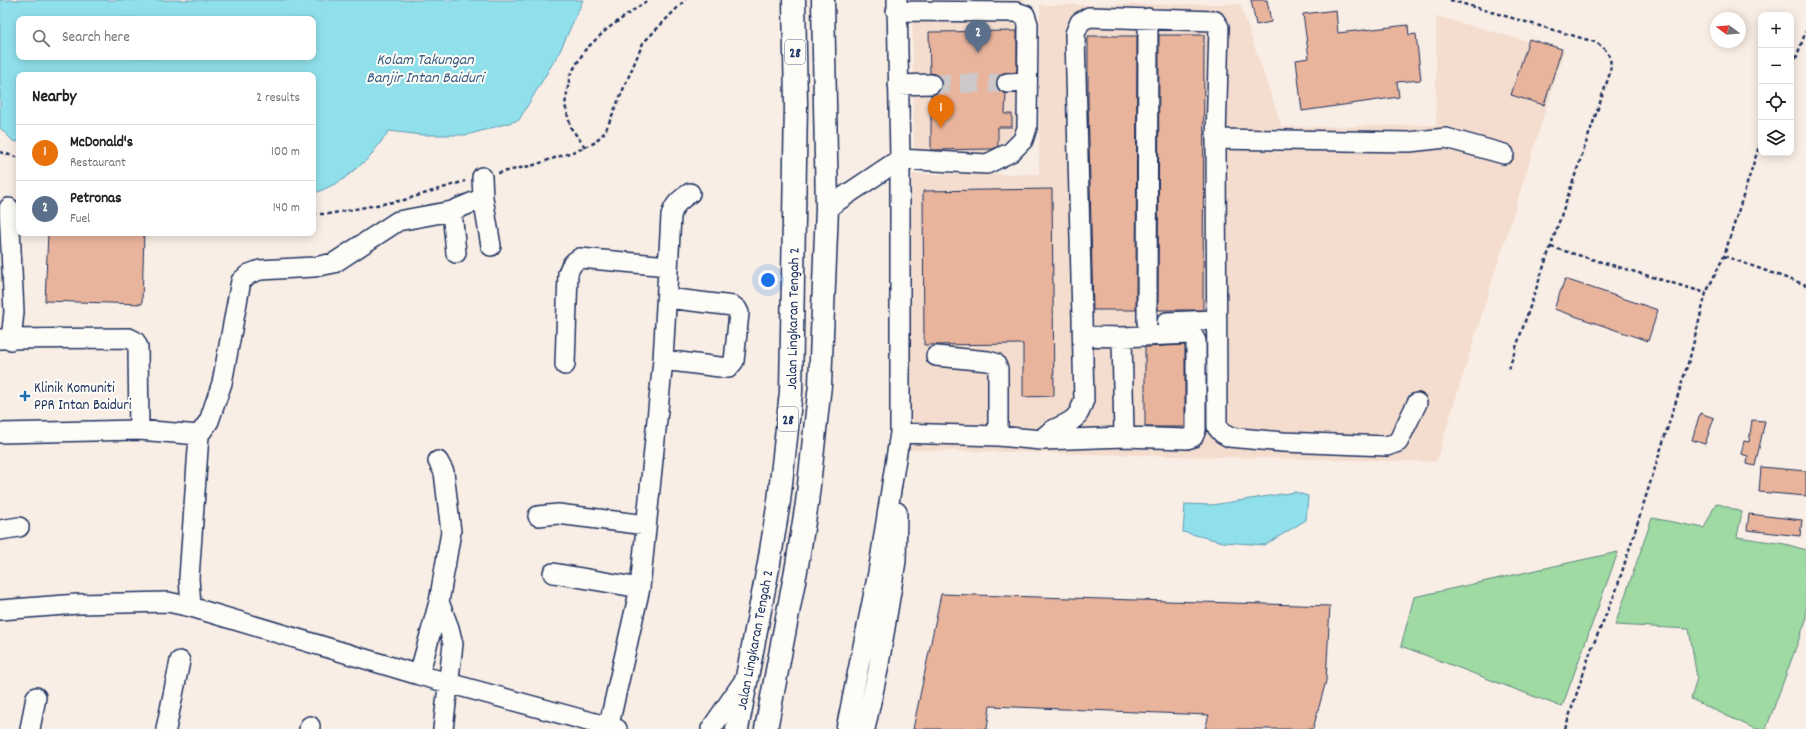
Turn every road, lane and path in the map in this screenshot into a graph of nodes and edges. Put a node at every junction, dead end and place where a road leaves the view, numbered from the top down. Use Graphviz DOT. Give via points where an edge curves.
graph roads {
  1 [pos="648,0"];
  2 [pos="685,0"];
  3 [pos="794,0"];
  4 [pos="823,0"];
  5 [pos="1450,0"];
  6 [pos="897,6"];
  7 [pos="1148,18"];
  8 [pos="1806,31"];
  9 [pos="1794,64"];
  10 [pos="1028,82"];
  11 [pos="1006,83"];
  12 [pos="931,84"];
  13 [pos="898,85"];
  14 [pos="1216,139"];
  15 [pos="585,147"];
  16 [pos="1758,149"];
  17 [pos="0,152"];
  18 [pos="1504,154"];
  19 [pos="16,157"];
  20 [pos="900,159"];
  21 [pos="482,177"];
  22 [pos="690,193"];
  23 [pos="483,198"];
  24 [pos="9,208"];
  25 [pos="827,208"];
  26 [pos="452,211"];
  27 [pos="316,214"];
  28 [pos="491,246"];
  29 [pos="1552,247"];
  30 [pos="456,253"];
  31 [pos="1724,256"];
  32 [pos="668,266"];
  33 [pos="1806,285"];
  34 [pos="1706,293"];
  35 [pos="667,298"];
  36 [pos="1215,320"];
  37 [pos="1147,322"];
  38 [pos="1083,330"];
  39 [pos="1122,337"];
  40 [pos="6,340"];
  41 [pos="936,356"];
  42 [pos="663,360"];
  43 [pos="565,366"];
  44 [pos="1508,371"];
  45 [pos="1416,403"];
  46 [pos="139,430"];
  47 [pos="0,433"];
  48 [pos="900,433"];
  49 [pos="199,435"];
  50 [pos="998,436"];
  51 [pos="1124,437"];
  52 [pos="1042,440"];
  53 [pos="438,461"];
  54 [pos="538,516"];
  55 [pos="646,525"];
  56 [pos="20,527"];
  57 [pos="0,530"];
  58 [pos="553,573"];
  59 [pos="640,588"];
  60 [pos="439,602"];
  61 [pos="191,607"];
  62 [pos="0,610"];
  63 [pos="180,661"];
  64 [pos="419,675"];
  65 [pos="746,678"];
  66 [pos="449,683"];
  67 [pos="36,697"];
  68 [pos="611,728"];
  69 [pos="30,729"];
  70 [pos="166,729"];
  71 [pos="444,729"];
  72 [pos="711,729"];
  73 [pos="737,729"];
  74 [pos="766,729"];
  75 [pos="846,729"];
  76 [pos="865,729"];
  77 [pos="1564,729"];
  1 -- 15 [label="path" via="607,29 585,50 570,75 565,104 571,128"];
  2 -- 15 [label="path" via="643,43 605,132 594,143"];
  3 -- 65 [label="highway, Jalan Lingkaran Tengah 2 / 28" via="796,104 791,392 779,502"];
  4 -- 25 [label="highway, Jalan Lingkaran Tengah 2 / 28"];
  5 -- 29 [label="path" via="1595,42 1608,52 1612,64 1609,76"];
  6 -- 10 [label="street" via="1016,12 1025,15 1028,24"];
  6 -- 13 [label="street"];
  7 -- 14 [label="street" via="1211,20 1219,27"];
  7 -- 37 [label="street"];
  7 -- 38 [label="street" via="1090,17 1080,22 1075,34"];
  8 -- 9 [label="path"];
  10 -- 11 [label="street"];
  10 -- 20 [label="street" via="1027,128 1023,140 1011,152 988,164"];
  12 -- 13 [label="street"];
  13 -- 20 [label="street"];
  14 -- 18 [label="street" via="1409,142 1446,138"];
  14 -- 36 [label="street"];
  15 -- 21 [label="path" via="534,164"];
  16 -- 31 [label="path"];
  17 -- 19 [label="path"];
  20 -- 25 [label="street"];
  20 -- 48 [label="street"];
  21 -- 23 [label="street"];
  21 -- 27 [label="path" via="404,200"];
  22 -- 32 [label="street" via="677,202 673,209"];
  23 -- 26 [label="street"];
  23 -- 28 [label="street"];
  24 -- 40 [label="street" via="14,312"];
  25 -- 74 [label="highway, Jalan Lingkaran Tengah 2 / 28" via="820,385 807,503"];
  26 -- 30 [label="street"];
  26 -- 49 [label="street" via="398,221 334,263 314,267 260,270 249,274 241,281 222,383 209,421"];
  29 -- 34 [label="path"];
  29 -- 44 [label="path"];
  31 -- 33 [label="path"];
  31 -- 34 [label="path"];
  32 -- 35 [label="street"];
  32 -- 43 [label="street" via="580,258 575,261 568,272"];
  34 -- 77 [label="path" via="1690,357 1616,591 1591,650"];
  35 -- 42 [label="street"];
  35 -- 42 [label="street" via="733,306 739,313 734,361 728,368"];
  36 -- 37 [label="street"];
  36 -- 45 [label="street" via="1217,427 1229,437 1387,446 1398,442"];
  37 -- 38 [label="street"];
  38 -- 39 [label="street"];
  38 -- 52 [label="street" via="1084,400 1078,414 1070,422 1048,432"];
  39 -- 51 [label="street"];
  39 -- 51 [label="street" via="1190,334 1196,340 1196,430 1192,437"];
  40 -- 46 [label="street" via="129,338 135,341 138,347"];
  41 -- 50 [label="street" via="995,363 998,369"];
  42 -- 55 [label="street"];
  46 -- 47 [label="street"];
  46 -- 49 [label="street"];
  48 -- 50 [label="street"];
  48 -- 75 [label="street" via="878,573"];
  48 -- 76 [label="street" via="896,561"];
  49 -- 61 [label="street" via="189,578"];
  50 -- 52 [label="street"];
  51 -- 52 [label="street"];
  53 -- 60 [label="street" via="444,472 451,532"];
  54 -- 55 [label="street" via="558,514"];
  55 -- 59 [label="street"];
  56 -- 57 [label="street"];
  58 -- 59 [label="street"];
  59 -- 68 [label="street"];
  60 -- 64 [label="street"];
  60 -- 66 [label="street" via="453,644"];
  61 -- 62 [label="street" via="168,602 78,604"];
  61 -- 64 [label="street"];
  63 -- 70 [label="street"];
  64 -- 66 [label="street"];
  65 -- 72 [label="street"];
  65 -- 73 [label="highway, Jalan Lingkaran Tengah 2 / 28"];
  66 -- 68 [label="street"];
  66 -- 71 [label="street"];
  67 -- 69 [label="street"];
}
